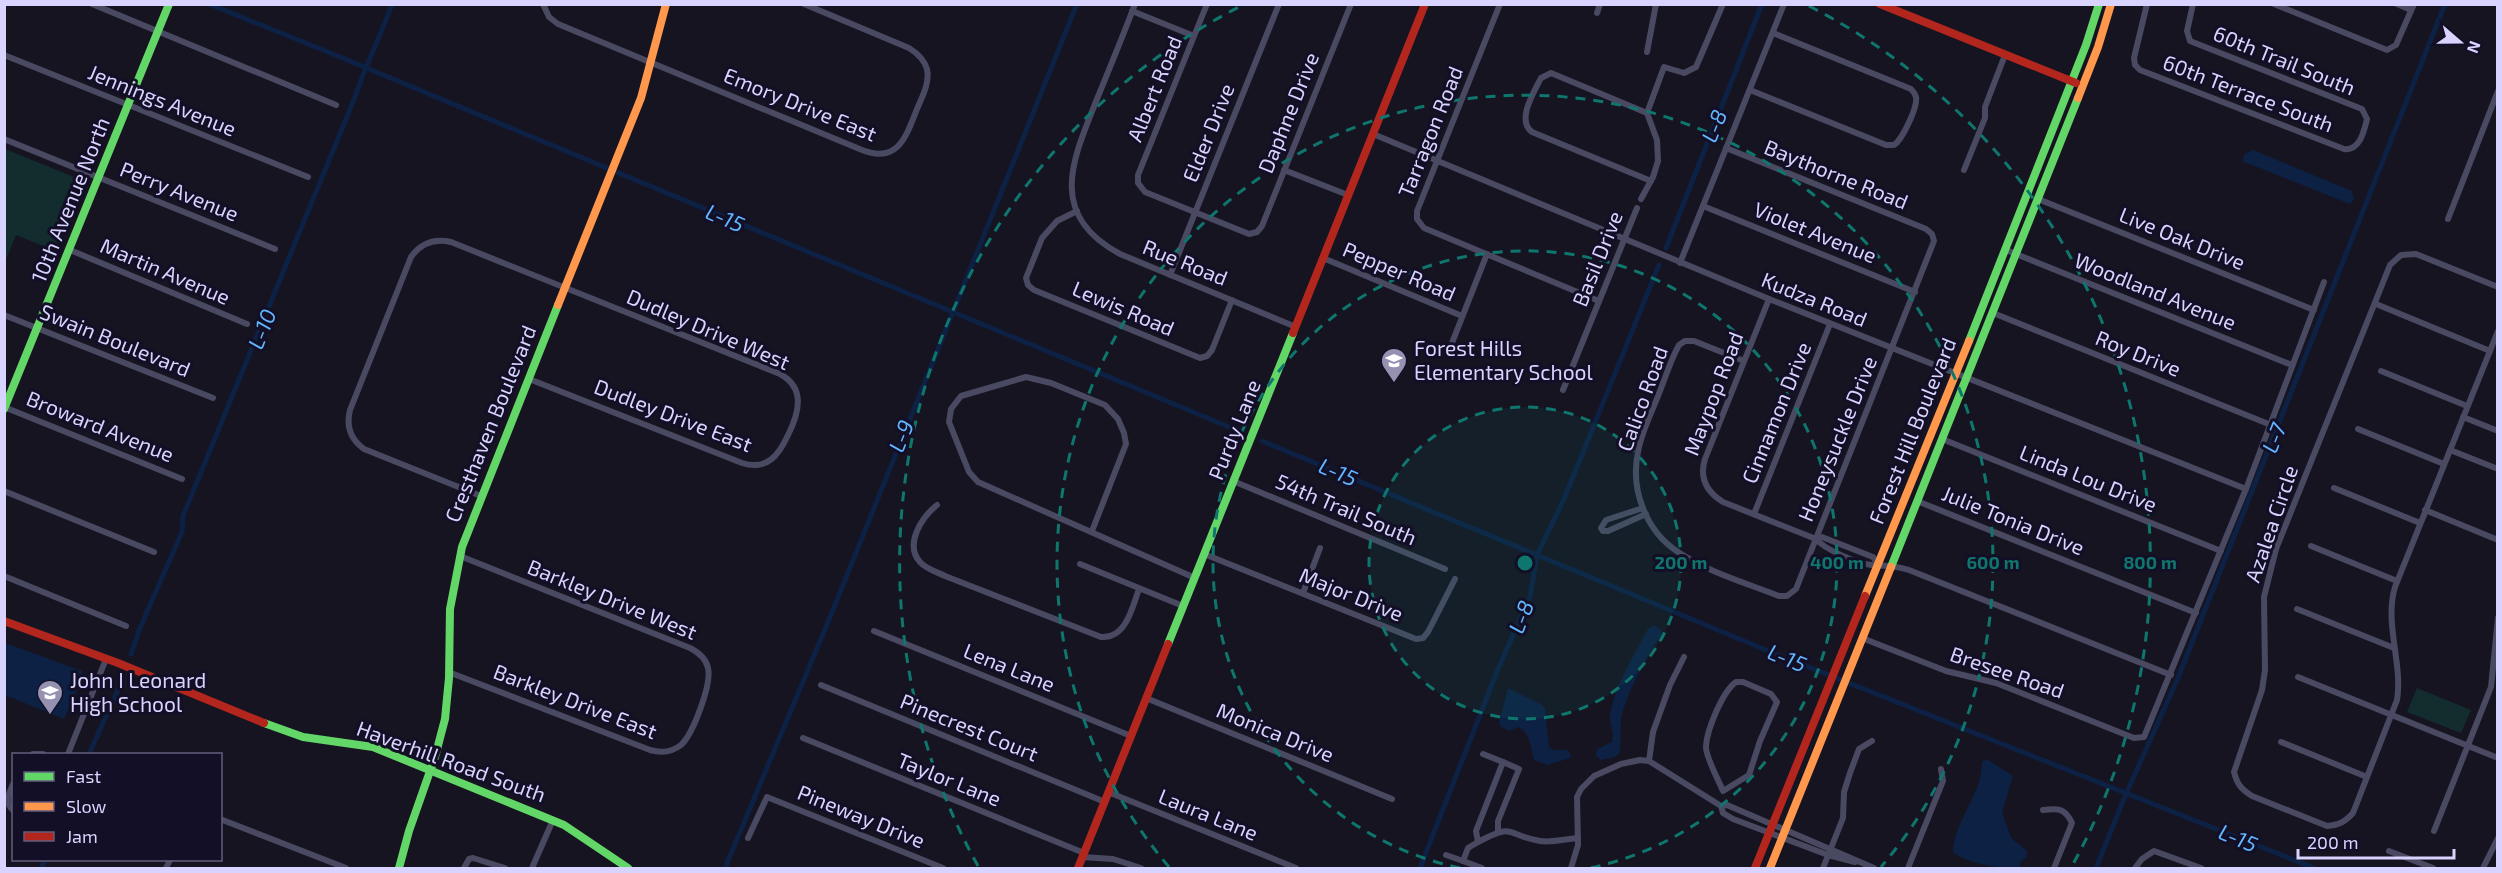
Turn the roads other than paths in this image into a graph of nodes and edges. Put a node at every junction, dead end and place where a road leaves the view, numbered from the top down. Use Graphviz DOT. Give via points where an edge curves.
graph roads {
  1 [pos="92,4"];
  2 [pos="169,4"];
  3 [pos="666,4"];
  4 [pos="804,4"];
  5 [pos="1207,4"];
  6 [pos="1279,4"];
  7 [pos="1351,4"];
  8 [pos="1425,4"];
  9 [pos="1500,4"];
  10 [pos="1600,4"];
  11 [pos="1656,4"];
  12 [pos="1723,4"];
  13 [pos="1784,4"];
  14 [pos="1880,4"];
  15 [pos="2099,4"];
  16 [pos="2111,4"];
  17 [pos="2147,4"];
  18 [pos="2193,4"];
  19 [pos="2274,4"];
  20 [pos="2397,4"];
  21 [pos="544,7"];
  22 [pos="2412,7"];
  23 [pos="1134,8"];
  24 [pos="1597,13"];
  25 [pos="158,31"];
  26 [pos="1773,33"];
  27 [pos="1194,36"];
  28 [pos="1647,52"];
  29 [pos="4,55"];
  30 [pos="2005,55"];
  31 [pos="650,62"];
  32 [pos="2072,81"];
  33 [pos="2082,86"];
  34 [pos="1749,90"];
  35 [pos="2498,91"];
  36 [pos="128,105"];
  37 [pos="336,105"];
  38 [pos="1647,113"];
  39 [pos="1373,134"];
  40 [pos="4,139"];
  41 [pos="1726,148"];
  42 [pos="2351,150"];
  43 [pos="1437,161"];
  44 [pos="1284,170"];
  45 [pos="1964,170"];
  46 [pos="308,177"];
  47 [pos="99,178"];
  48 [pos="1651,181"];
  49 [pos="1348,195"];
  50 [pos="1641,199"];
  51 [pos="2038,199"];
  52 [pos="1703,206"];
  53 [pos="1637,208"];
  54 [pos="1077,211"];
  55 [pos="1195,213"];
  56 [pos="2448,219"];
  57 [pos="1932,234"];
  58 [pos="1624,239"];
  59 [pos="275,249"];
  60 [pos="70,250"];
  61 [pos="2006,250"];
  62 [pos="1487,254"];
  63 [pos="2016,254"];
  64 [pos="1323,258"];
  65 [pos="1680,263"];
  66 [pos="1170,275"];
  67 [pos="2324,282"];
  68 [pos="2498,287"];
  69 [pos="565,288"];
  70 [pos="1915,291"];
  71 [pos="1769,299"];
  72 [pos="1232,300"];
  73 [pos="1599,301"];
  74 [pos="2376,304"];
  75 [pos="2314,310"];
  76 [pos="1993,313"];
  77 [pos="4,315"];
  78 [pos="1462,316"];
  79 [pos="247,324"];
  80 [pos="1830,324"];
  81 [pos="1296,327"];
  82 [pos="38,329"];
  83 [pos="2498,331"];
  84 [pos="1450,348"];
  85 [pos="1892,349"];
  86 [pos="2490,351"];
  87 [pos="1744,361"];
  88 [pos="2292,365"];
  89 [pos="2381,371"];
  90 [pos="1956,373"];
  91 [pos="1968,377"];
  92 [pos="529,378"];
  93 [pos="1563,390"];
  94 [pos="213,398"];
  95 [pos="2468,406"];
  96 [pos="5,408"];
  97 [pos="2463,417"];
  98 [pos="2271,425"];
  99 [pos="2358,429"];
  100 [pos="790,430"];
  101 [pos="2498,430"];
  102 [pos="1942,439"];
  103 [pos="2450,450"];
  104 [pos="2444,464"];
  105 [pos="2498,469"];
  106 [pos="182,479"];
  107 [pos="1233,481"];
  108 [pos="2334,488"];
  109 [pos="2246,489"];
  110 [pos="4,491"];
  111 [pos="481,496"];
  112 [pos="1917,501"];
  113 [pos="937,505"];
  114 [pos="2425,510"];
  115 [pos="1644,511"];
  116 [pos="1754,514"];
  117 [pos="2420,523"];
  118 [pos="1092,531"];
  119 [pos="1816,539"];
  120 [pos="2498,540"];
  121 [pos="2311,546"];
  122 [pos="1320,548"];
  123 [pos="2221,551"];
  124 [pos="154,552"];
  125 [pos="1204,554"];
  126 [pos="459,556"];
  127 [pos="1080,564"];
  128 [pos="1878,564"];
  129 [pos="1892,564"];
  130 [pos="1445,569"];
  131 [pos="4,576"];
  132 [pos="1195,578"];
  133 [pos="1455,579"];
  134 [pos="2397,581"];
  135 [pos="1139,589"];
  136 [pos="1796,589"];
  137 [pos="1304,593"];
  138 [pos="1183,606"];
  139 [pos="2297,609"];
  140 [pos="2196,613"];
  141 [pos="2498,618"];
  142 [pos="4,621"];
  143 [pos="126,626"];
  144 [pos="874,631"];
  145 [pos="1862,638"];
  146 [pos="2394,648"];
  147 [pos="1684,657"];
  148 [pos="106,659"];
  149 [pos="451,673"];
  150 [pos="2171,675"];
  151 [pos="2298,677"];
  152 [pos="820,685"];
  153 [pos="1146,698"];
  154 [pos="700,706"];
  155 [pos="2392,715"];
  156 [pos="1131,736"];
  157 [pos="803,738"];
  158 [pos="1872,741"];
  159 [pos="2281,742"];
  160 [pos="2468,746"];
  161 [pos="1707,750"];
  162 [pos="67,753"];
  163 [pos="1483,754"];
  164 [pos="2498,758"];
  165 [pos="1649,761"];
  166 [pos="1503,762"];
  167 [pos="1941,769"];
  168 [pos="430,770"];
  169 [pos="2367,777"];
  170 [pos="12,787"];
  171 [pos="1108,792"];
  172 [pos="1392,799"];
  173 [pos="1104,802"];
  174 [pos="1721,806"];
  175 [pos="12,809"];
  176 [pos="2043,810"];
  177 [pos="222,820"];
  178 [pos="553,820"];
  179 [pos="1773,824"];
  180 [pos="2434,831"];
  181 [pos="1498,832"];
  182 [pos="1769,834"];
  183 [pos="1784,834"];
  184 [pos="748,838"];
  185 [pos="1578,838"];
  186 [pos="2498,838"];
  187 [pos="1478,842"];
  188 [pos="2389,851"];
  189 [pos="1829,852"];
  190 [pos="1083,855"];
  191 [pos="1446,855"];
  192 [pos="1463,861"];
  193 [pos="346,868"];
  194 [pos="399,868"];
  195 [pos="464,868"];
  196 [pos="505,868"];
  197 [pos="532,868"];
  198 [pos="627,868"];
  199 [pos="943,868"];
  200 [pos="1078,868"];
  201 [pos="1142,868"];
  202 [pos="1296,868"];
  203 [pos="1482,868"];
  204 [pos="1571,868"];
  205 [pos="1755,868"];
  206 [pos="1770,868"];
  207 [pos="1823,868"];
  208 [pos="1874,868"];
  209 [pos="1908,868"];
  210 [pos="2054,868"];
  211 [pos="2134,868"];
  212 [pos="2201,868"];
  213 [pos="2433,868"];
  214 [pos="2483,868"];
  1 -- 25 [label="street"];
  2 -- 25 [label="street, 10th Avenue North"];
  3 -- 31 [label="street, Cresthaven Boulevard"];
  4 -- 31 [label="street, Emory Drive East" via="918,54 928,78 901,144 888,152 873,153"];
  5 -- 27 [label="street, Albert Road"];
  6 -- 55 [label="street, Elder Drive"];
  7 -- 44 [label="street, Daphne Drive"];
  8 -- 39 [label="street, Purdy Lane"];
  9 -- 43 [label="street, Tarragon Road"];
  10 -- 24 [label="street"];
  11 -- 28 [label="street"];
  12 -- 38 [label="street" via="1698,64 1684,73 1664,67"];
  13 -- 26 [label="street"];
  14 -- 30 [label="street"];
  15 -- 32 [label="street, Forest Hill Boulevard"];
  16 -- 33 [label="street, Forest Hill Boulevard"];
  17 -- 42 [label="street, 60th Terrace South" via="2134,58 2140,70"];
  18 -- 42 [label="street, 60th Trail South" via="2187,31 2193,43 2362,109 2367,115 2366,122 2357,146"];
  19 -- 22 [label="street" via="2391,50"];
  20 -- 22 [label="street"];
  21 -- 31 [label="street, Emory Drive East" via="558,24"];
  23 -- 27 [label="street"];
  23 -- 54 [label="street" via="1074,158 1071,183"];
  25 -- 36 [label="street, 10th Avenue North"];
  25 -- 37 [label="street"];
  26 -- 34 [label="street"];
  26 -- 34 [label="street" via="1908,87 1914,92 1916,103 1902,138 1886,145"];
  27 -- 55 [label="street, Albert Road" via="1138,175 1139,187 1145,192"];
  29 -- 36 [label="street, Jennings Avenue"];
  30 -- 32 [label="street"];
  30 -- 45 [label="street"];
  31 -- 69 [label="street, Cresthaven Boulevard" via="641,98"];
  32 -- 33 [label="street"];
  32 -- 61 [label="street, Forest Hill Boulevard"];
  33 -- 51 [label="street, Forest Hill Boulevard"];
  34 -- 41 [label="street"];
  35 -- 56 [label="street"];
  36 -- 46 [label="street, Jennings Avenue"];
  36 -- 47 [label="street, 10th Avenue North"];
  38 -- 48 [label="street, Basil Drive" via="1658,148"];
  38 -- 48 [label="street" via="1555,74 1539,81 1525,115 1526,126 1532,132"];
  39 -- 43 [label="street, Kudza Road"];
  39 -- 49 [label="street, Purdy Lane"];
  40 -- 47 [label="street, Perry Avenue"];
  41 -- 52 [label="street"];
  41 -- 57 [label="street, Baythorne Road"];
  43 -- 58 [label="street, Kudza Road"];
  43 -- 62 [label="street, Tarragon Road" via="1417,211 1418,223"];
  44 -- 49 [label="street"];
  44 -- 55 [label="street, Daphne Drive" via="1257,232 1245,234"];
  47 -- 59 [label="street, Perry Avenue"];
  47 -- 60 [label="street, 10th Avenue North"];
  48 -- 50 [label="street, Basil Drive"];
  49 -- 64 [label="street, Purdy Lane"];
  51 -- 63 [label="street, Forest Hill Boulevard"];
  51 -- 75 [label="street, Live Oak Drive"];
  52 -- 65 [label="street"];
  52 -- 70 [label="street, Violet Avenue"];
  53 -- 58 [label="street, Basil Drive"];
  54 -- 66 [label="street, Rue Road" via="1092,234 1109,248"];
  54 -- 72 [label="street, Lewis Road" via="1046,231 1027,274 1028,285 1034,290 1196,357 1207,356 1212,350"];
  55 -- 66 [label="street, Elder Drive"];
  57 -- 70 [label="street, Honeysuckle Drive" via="1934,245"];
  58 -- 65 [label="street, Kudza Road"];
  58 -- 73 [label="street, Basil Drive"];
  60 -- 79 [label="street, Martin Avenue"];
  60 -- 82 [label="street, 10th Avenue North"];
  61 -- 63 [label="street, Woodland Avenue"];
  61 -- 90 [label="street, Forest Hill Boulevard"];
  62 -- 73 [label="street, Tarragon Road"];
  62 -- 78 [label="street"];
  63 -- 76 [label="street, Forest Hill Boulevard"];
  63 -- 88 [label="street, Woodland Avenue"];
  64 -- 78 [label="street, Pepper Road"];
  64 -- 81 [label="street, Purdy Lane"];
  65 -- 71 [label="street, Kudza Road"];
  66 -- 72 [label="street, Rue Road"];
  67 -- 75 [label="street"];
  68 -- 74 [label="street, Azalea Circle" via="2409,254 2398,257 2390,266"];
  69 -- 92 [label="street, Cresthaven Boulevard"];
  69 -- 100 [label="street, Dudley Drive West" via="783,376 794,386 799,399"];
  69 -- 111 [label="street" via="451,242 432,241 411,257 348,417 349,429 364,448"];
  70 -- 85 [label="street, Honeysuckle Drive"];
  71 -- 80 [label="street, Kudza Road"];
  71 -- 87 [label="street, Maypop Road"];
  72 -- 81 [label="street, Rue Road"];
  73 -- 93 [label="street, Basil Drive"];
  74 -- 86 [label="street"];
  74 -- 169 [label="street, Azalea Circle" via="2276,549 2264,597 2262,690 2234,772 2243,790 2327,826 2346,821 2353,813"];
  75 -- 88 [label="street"];
  76 -- 91 [label="street, Forest Hill Boulevard"];
  76 -- 98 [label="street, Roy Drive"];
  77 -- 82 [label="street, Swain Boulevard"];
  78 -- 84 [label="street"];
  80 -- 85 [label="street, Kudza Road"];
  80 -- 116 [label="street, Cinnamon Drive"];
  81 -- 107 [label="street, Purdy Lane"];
  82 -- 94 [label="street, Swain Boulevard"];
  82 -- 96 [label="street, 10th Avenue North"];
  83 -- 86 [label="street, Azalea Circle"];
  85 -- 90 [label="street, Kudza Road"];
  85 -- 119 [label="street, Honeysuckle Drive"];
  86 -- 95 [label="street, Azalea Circle"];
  87 -- 115 [label="street, Calico Road" via="1694,341 1679,345 1640,441 1636,478"];
  87 -- 116 [label="street, Maypop Road" via="1702,471 1713,495"];
  88 -- 98 [label="street"];
  89 -- 95 [label="street"];
  90 -- 91 [label="street, Kudza Road"];
  90 -- 128 [label="street, Forest Hill Boulevard"];
  91 -- 102 [label="street, Forest Hill Boulevard"];
  91 -- 109 [label="street, Kudza Road"];
  92 -- 100 [label="street, Dudley Drive East" via="746,465 758,466 772,460"];
  92 -- 111 [label="street, Cresthaven Boulevard"];
  95 -- 97 [label="street, Azalea Circle"];
  96 -- 106 [label="street, Broward Avenue"];
  97 -- 101 [label="street"];
  97 -- 103 [label="street, Azalea Circle"];
  98 -- 109 [label="street"];
  99 -- 104 [label="street"];
  102 -- 112 [label="street, Forest Hill Boulevard"];
  102 -- 123 [label="street, Linda Lou Drive"];
  103 -- 104 [label="street, Azalea Circle"];
  103 -- 105 [label="street"];
  104 -- 114 [label="street, Azalea Circle"];
  107 -- 125 [label="street, Purdy Lane"];
  107 -- 130 [label="street, 54th Trail South"];
  108 -- 117 [label="street"];
  109 -- 123 [label="street"];
  110 -- 124 [label="street"];
  111 -- 126 [label="street, Cresthaven Boulevard"];
  112 -- 129 [label="street, Forest Hill Boulevard"];
  112 -- 140 [label="street, Julie Tonia Drive"];
  113 -- 135 [label="street" via="925,514 917,532 915,552 923,564 945,576 1101,637 1121,630"];
  114 -- 117 [label="street, Azalea Circle"];
  114 -- 120 [label="street"];
  115 -- 115 [label="street" via="1606,520 1601,528 1608,531"];
  115 -- 136 [label="street, Calico Road" via="1670,546 1694,562 1779,596 1791,595"];
  116 -- 119 [label="street, Maypop Road"];
  117 -- 134 [label="street, Azalea Circle"];
  118 -- 118 [label="street" via="975,479 950,426 951,409 958,399 1026,377 1105,405 1114,413 1122,426 1125,444"];
  118 -- 132 [label="street"];
  119 -- 128 [label="street, Maypop Road" via="1821,546 1863,563"];
  119 -- 136 [label="street, Honeysuckle Drive"];
  121 -- 134 [label="street"];
  122 -- 137 [label="street"];
  123 -- 140 [label="street"];
  125 -- 132 [label="street, Purdy Lane"];
  125 -- 137 [label="street, Major Drive"];
  126 -- 149 [label="street, Cresthaven Boulevard" via="450,610"];
  126 -- 154 [label="street, Barkley Drive West" via="694,650 709,672"];
  127 -- 135 [label="street"];
  128 -- 129 [label="street, Maypop Road"];
  128 -- 179 [label="street, Forest Hill Boulevard"];
  129 -- 145 [label="street, Forest Hill Boulevard"];
  129 -- 150 [label="street, Maypop Road"];
  131 -- 143 [label="street"];
  132 -- 138 [label="street, Purdy Lane"];
  133 -- 137 [label="street, Major Drive" via="1428,632 1416,639"];
  134 -- 146 [label="street, Azalea Circle" via="2391,605"];
  135 -- 138 [label="street"];
  138 -- 153 [label="street, Purdy Lane"];
  139 -- 146 [label="street"];
  140 -- 150 [label="street"];
  141 -- 160 [label="street" via="2491,687"];
  142 -- 148 [label="street, Haverhill Road South"];
  144 -- 156 [label="street, Lena Lane"];
  145 -- 150 [label="street, Bresee Road" via="1946,670 1996,682 2141,739 2147,734"];
  145 -- 183 [label="street, Forest Hill Boulevard"];
  146 -- 155 [label="street, Azalea Circle" via="2398,692"];
  147 -- 165 [label="street" via="1653,732"];
  148 -- 162 [label="street"];
  148 -- 168 [label="street, Haverhill Road South" via="293,735 364,745"];
  149 -- 154 [label="street, Barkley Drive East" via="657,752 669,751 683,742"];
  149 -- 168 [label="street, Cresthaven Boulevard" via="445,721"];
  151 -- 155 [label="street"];
  152 -- 173 [label="street, Pinecrest Court"];
  153 -- 156 [label="street, Purdy Lane"];
  153 -- 172 [label="street, Monica Drive"];
  155 -- 160 [label="street"];
  155 -- 169 [label="street, Azalea Circle"];
  156 -- 171 [label="street, Purdy Lane"];
  157 -- 190 [label="street, Taylor Lane"];
  158 -- 189 [label="street" via="1859,749 1850,772 1843,819"];
  159 -- 169 [label="street"];
  160 -- 164 [label="street"];
  160 -- 180 [label="street"];
  161 -- 161 [label="street" via="1723,791 1747,778 1777,706 1774,696 1743,682 1733,684 1714,716"];
  163 -- 166 [label="street"];
  165 -- 174 [label="street"];
  165 -- 185 [label="street" via="1621,764 1587,782 1577,797"];
  166 -- 181 [label="street" via="1519,769 1498,821"];
  166 -- 187 [label="street" via="1476,831"];
  167 -- 209 [label="street" via="1943,781"];
  168 -- 178 [label="street, Haverhill Road South"];
  168 -- 194 [label="street, Cresthaven Boulevard"];
  170 -- 175 [label="street" via="7,798"];
  171 -- 173 [label="street, Purdy Lane"];
  171 -- 202 [label="street, Laura Lane"];
  173 -- 190 [label="street, Purdy Lane"];
  174 -- 179 [label="street"];
  174 -- 182 [label="street" via="1723,813 1733,819"];
  176 -- 210 [label="street" via="2058,808 2067,813 2072,823"];
  177 -- 193 [label="street"];
  178 -- 197 [label="street"];
  178 -- 198 [label="street, Haverhill Road South"];
  179 -- 182 [label="street, Forest Hill Boulevard"];
  179 -- 183 [label="street"];
  181 -- 185 [label="street" via="1510,830 1542,842"];
  181 -- 187 [label="street"];
  182 -- 183 [label="street"];
  182 -- 205 [label="street, Forest Hill Boulevard"];
  183 -- 189 [label="street"];
  183 -- 206 [label="street, Forest Hill Boulevard"];
  184 -- 199 [label="street, Pineway Drive" via="767,797"];
  185 -- 204 [label="street"];
  186 -- 214 [label="street"];
  187 -- 192 [label="street" via="1468,848"];
  188 -- 213 [label="street"];
  189 -- 207 [label="street"];
  189 -- 208 [label="street"];
  190 -- 200 [label="street, Purdy Lane"];
  190 -- 201 [label="street, Taylor Lane"];
  191 -- 192 [label="street"];
  192 -- 203 [label="street"];
  195 -- 196 [label="street" via="473,858"];
  211 -- 212 [label="street" via="2154,851"];
}
